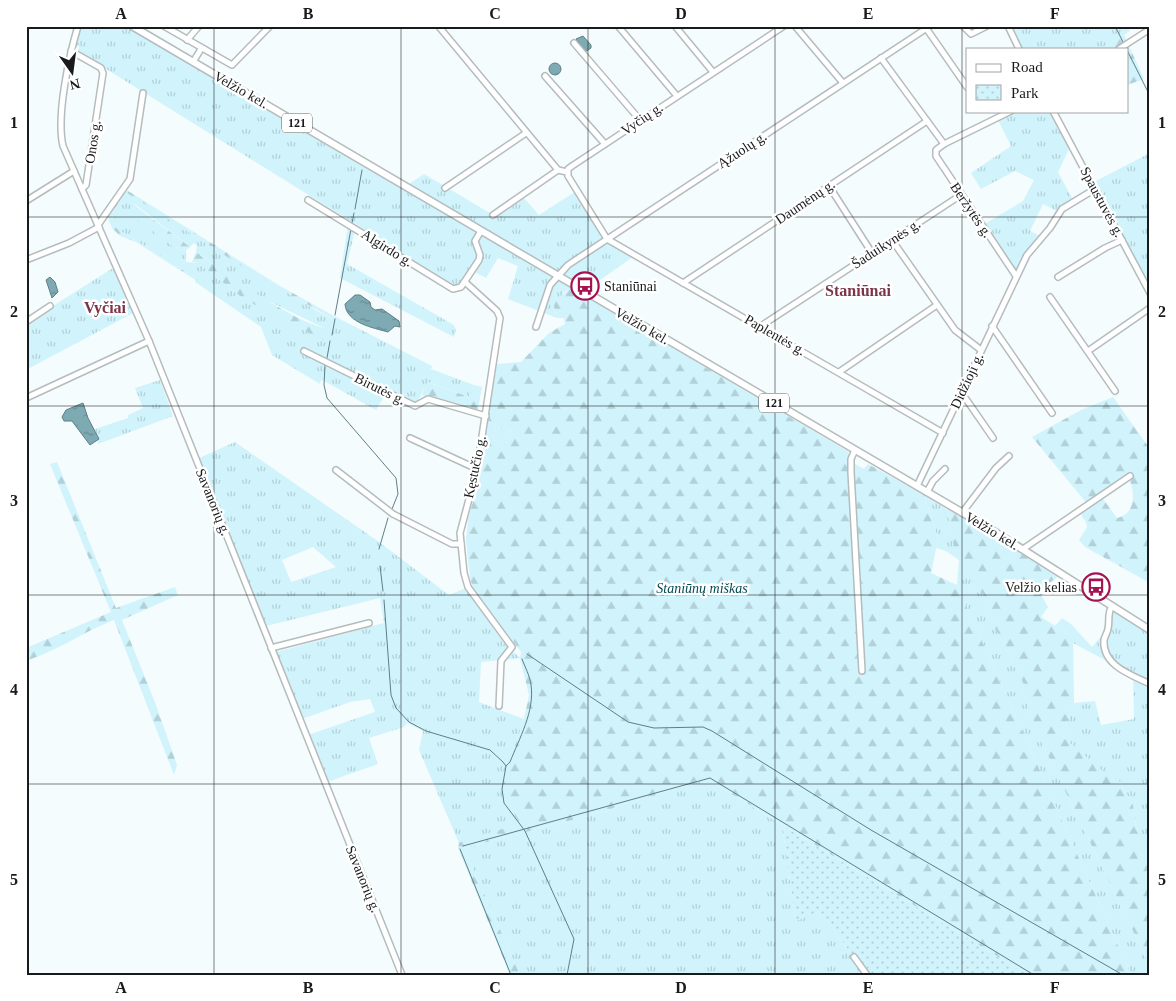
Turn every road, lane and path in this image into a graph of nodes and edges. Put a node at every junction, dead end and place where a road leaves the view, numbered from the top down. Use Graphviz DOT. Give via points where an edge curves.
graph roads {
  1 [pos="78,26"];
  2 [pos="132,26"];
  3 [pos="164,26"];
  4 [pos="199,26"];
  5 [pos="270,26"];
  6 [pos="618,26"];
  7 [pos="675,26"];
  8 [pos="784,26"];
  9 [pos="794,26"];
  10 [pos="963,26"];
  11 [pos="987,26"];
  12 [pos="1008,26"];
  13 [pos="928,27"];
  14 [pos="440,28"];
  15 [pos="1150,29"];
  16 [pos="187,40"];
  17 [pos="574,43"];
  18 [pos="1019,48"];
  19 [pos="1121,48"];
  20 [pos="201,49"];
  21 [pos="71,51"];
  22 [pos="881,58"];
  23 [pos="193,62"];
  24 [pos="713,72"];
  25 [pos="545,76"];
  26 [pos="843,84"];
  27 [pos="966,85"];
  28 [pos="143,93"];
  29 [pos="676,96"];
  30 [pos="1009,112"];
  31 [pos="1054,112"];
  32 [pos="640,120"];
  33 [pos="927,121"];
  34 [pos="526,133"];
  35 [pos="605,144"];
  36 [pos="944,144"];
  37 [pos="558,170"];
  38 [pos="74,171"];
  39 [pos="567,172"];
  40 [pos="829,186"];
  41 [pos="445,188"];
  42 [pos="82,189"];
  43 [pos="1095,189"];
  44 [pos="961,195"];
  45 [pos="308,200"];
  46 [pos="26,201"];
  47 [pos="493,215"];
  48 [pos="99,226"];
  49 [pos="481,231"];
  50 [pos="607,239"];
  51 [pos="892,240"];
  52 [pos="1122,240"];
  53 [pos="872,253"];
  54 [pos="27,258"];
  55 [pos="557,276"];
  56 [pos="1016,276"];
  57 [pos="1058,277"];
  58 [pos="465,282"];
  59 [pos="683,283"];
  60 [pos="1150,293"];
  61 [pos="1050,297"];
  62 [pos="937,305"];
  63 [pos="50,306"];
  64 [pos="1150,308"];
  65 [pos="26,322"];
  66 [pos="761,326"];
  67 [pos="992,326"];
  68 [pos="536,327"];
  69 [pos="149,341"];
  70 [pos="981,350"];
  71 [pos="304,351"];
  72 [pos="1088,351"];
  73 [pos="839,372"];
  74 [pos="1115,391"];
  75 [pos="960,396"];
  76 [pos="26,398"];
  77 [pos="1052,413"];
  78 [pos="486,416"];
  79 [pos="943,433"];
  80 [pos="410,438"];
  81 [pos="992,438"];
  82 [pos="855,450"];
  83 [pos="1010,456"];
  84 [pos="476,469"];
  85 [pos="945,469"];
  86 [pos="336,470"];
  87 [pos="1130,476"];
  88 [pos="917,486"];
  89 [pos="927,492"];
  90 [pos="962,513"];
  91 [pos="462,544"];
  92 [pos="1023,549"];
  93 [pos="1112,606"];
  94 [pos="369,623"];
  95 [pos="1150,630"];
  96 [pos="271,648"];
  97 [pos="862,670"];
  98 [pos="1150,684"];
  99 [pos="499,706"];
  100 [pos="854,957"];
  101 [pos="402,975"];
  102 [pos="866,975"];
  1 -- 21 [label="street, Savanorių g."];
  2 -- 23 [label="main road, Velžio kel. / 121"];
  3 -- 16 [label="street"];
  4 -- 16 [label="street"];
  5 -- 20 [label="street" via="232,65"];
  6 -- 29 [label="street"];
  7 -- 24 [label="street"];
  8 -- 24 [label="street, Vyčių g."];
  9 -- 26 [label="street"];
  10 -- 11 [label="street" via="971,34"];
  12 -- 18 [label="street"];
  13 -- 22 [label="street, Ąžuolų g."];
  13 -- 27 [label="street"];
  14 -- 34 [label="street"];
  15 -- 19 [label="street"];
  16 -- 20 [label="street"];
  17 -- 32 [label="street"];
  20 -- 23 [label="street"];
  21 -- 38 [label="street, Savanorių g." via="61,136"];
  21 -- 42 [label="street, Onos g." via="101,68 103,73 86,184"];
  22 -- 26 [label="street, Ąžuolų g."];
  22 -- 33 [label="street"];
  23 -- 49 [label="main road, Velžio kel. / 121"];
  24 -- 29 [label="street, Vyčių g."];
  25 -- 35 [label="street"];
  26 -- 50 [label="street, Ąžuolų g."];
  28 -- 48 [label="street" via="130,179"];
  29 -- 32 [label="street, Vyčių g."];
  30 -- 36 [label="street"];
  31 -- 43 [label="street, Spaustuvės g."];
  32 -- 35 [label="street, Vyčių g."];
  33 -- 36 [label="street"];
  33 -- 40 [label="street, Daumėnų g."];
  34 -- 37 [label="street"];
  34 -- 41 [label="street"];
  35 -- 39 [label="street, Vyčių g."];
  36 -- 44 [label="street, Beržytės g." via="936,150 936,159"];
  37 -- 39 [label="street"];
  37 -- 47 [label="street"];
  38 -- 42 [label="street, Savanorių g."];
  38 -- 46 [label="street"];
  39 -- 50 [label="street"];
  40 -- 53 [label="street"];
  40 -- 59 [label="street, Daumėnų g."];
  42 -- 48 [label="street, Savanorių g."];
  43 -- 52 [label="street, Spaustuvės g."];
  43 -- 56 [label="street, Didžioji g." via="1062,209 1027,254"];
  44 -- 51 [label="street, Šaduikynės g."];
  44 -- 56 [label="street, Beržytės g."];
  45 -- 58 [label="street, Algirdo g." via="450,287 458,288"];
  48 -- 54 [label="street" via="69,244"];
  48 -- 69 [label="street, Savanorių g."];
  49 -- 55 [label="main road, Velžio kel. / 121"];
  49 -- 58 [label="street" via="474,241 480,258"];
  50 -- 55 [label="street, Ąžuolų g."];
  50 -- 59 [label="street, Paplentės g."];
  51 -- 53 [label="street, Šaduikynės g."];
  51 -- 62 [label="street"];
  52 -- 57 [label="street"];
  52 -- 60 [label="street, Spaustuvės g."];
  53 -- 66 [label="street, Šaduikynės g."];
  55 -- 68 [label="street" via="550,285"];
  55 -- 82 [label="main road, Velžio kel. / 121"];
  56 -- 67 [label="street, Didžioji g."];
  58 -- 78 [label="street, Kęstučio g." via="494,308 500,318"];
  59 -- 66 [label="street, Paplentės g."];
  61 -- 72 [label="street"];
  62 -- 70 [label="street" via="960,335"];
  62 -- 73 [label="street"];
  63 -- 65 [label="street"];
  64 -- 72 [label="street"];
  66 -- 73 [label="street, Paplentės g."];
  67 -- 70 [label="street, Didžioji g."];
  67 -- 77 [label="street"];
  69 -- 76 [label="street"];
  69 -- 96 [label="street, Savanorių g."];
  70 -- 75 [label="street, Didžioji g."];
  71 -- 78 [label="street, Birutės g." via="415,406 428,399"];
  72 -- 74 [label="street"];
  73 -- 79 [label="street, Paplentės g."];
  75 -- 79 [label="street, Didžioji g."];
  75 -- 81 [label="street"];
  78 -- 84 [label="street, Kęstučio g."];
  79 -- 88 [label="street, Didžioji g."];
  80 -- 84 [label="street"];
  82 -- 88 [label="main road, Velžio kel. / 121"];
  82 -- 97 [label="street" via="851,472"];
  83 -- 90 [label="street" via="996,468"];
  84 -- 91 [label="street, Kęstučio g." via="462,523"];
  85 -- 89 [label="street" via="933,480"];
  86 -- 91 [label="street" via="393,514 452,544"];
  87 -- 92 [label="street"];
  88 -- 89 [label="main road, Velžio kel. / 121"];
  89 -- 90 [label="main road, Velžio kel. / 121"];
  90 -- 92 [label="main road, Velžio kel. / 121"];
  91 -- 99 [label="street, Kęstučio g." via="468,587 512,647 501,661"];
  92 -- 93 [label="main road, Velžio kel. / 121"];
  93 -- 95 [label="main road, Velžio kel. / 121"];
  93 -- 98 [label="street" via="1104,640 1110,660 1118,668"];
  94 -- 96 [label="street"];
  96 -- 101 [label="street, Savanorių g."];
  100 -- 102 [label="street"];
}
